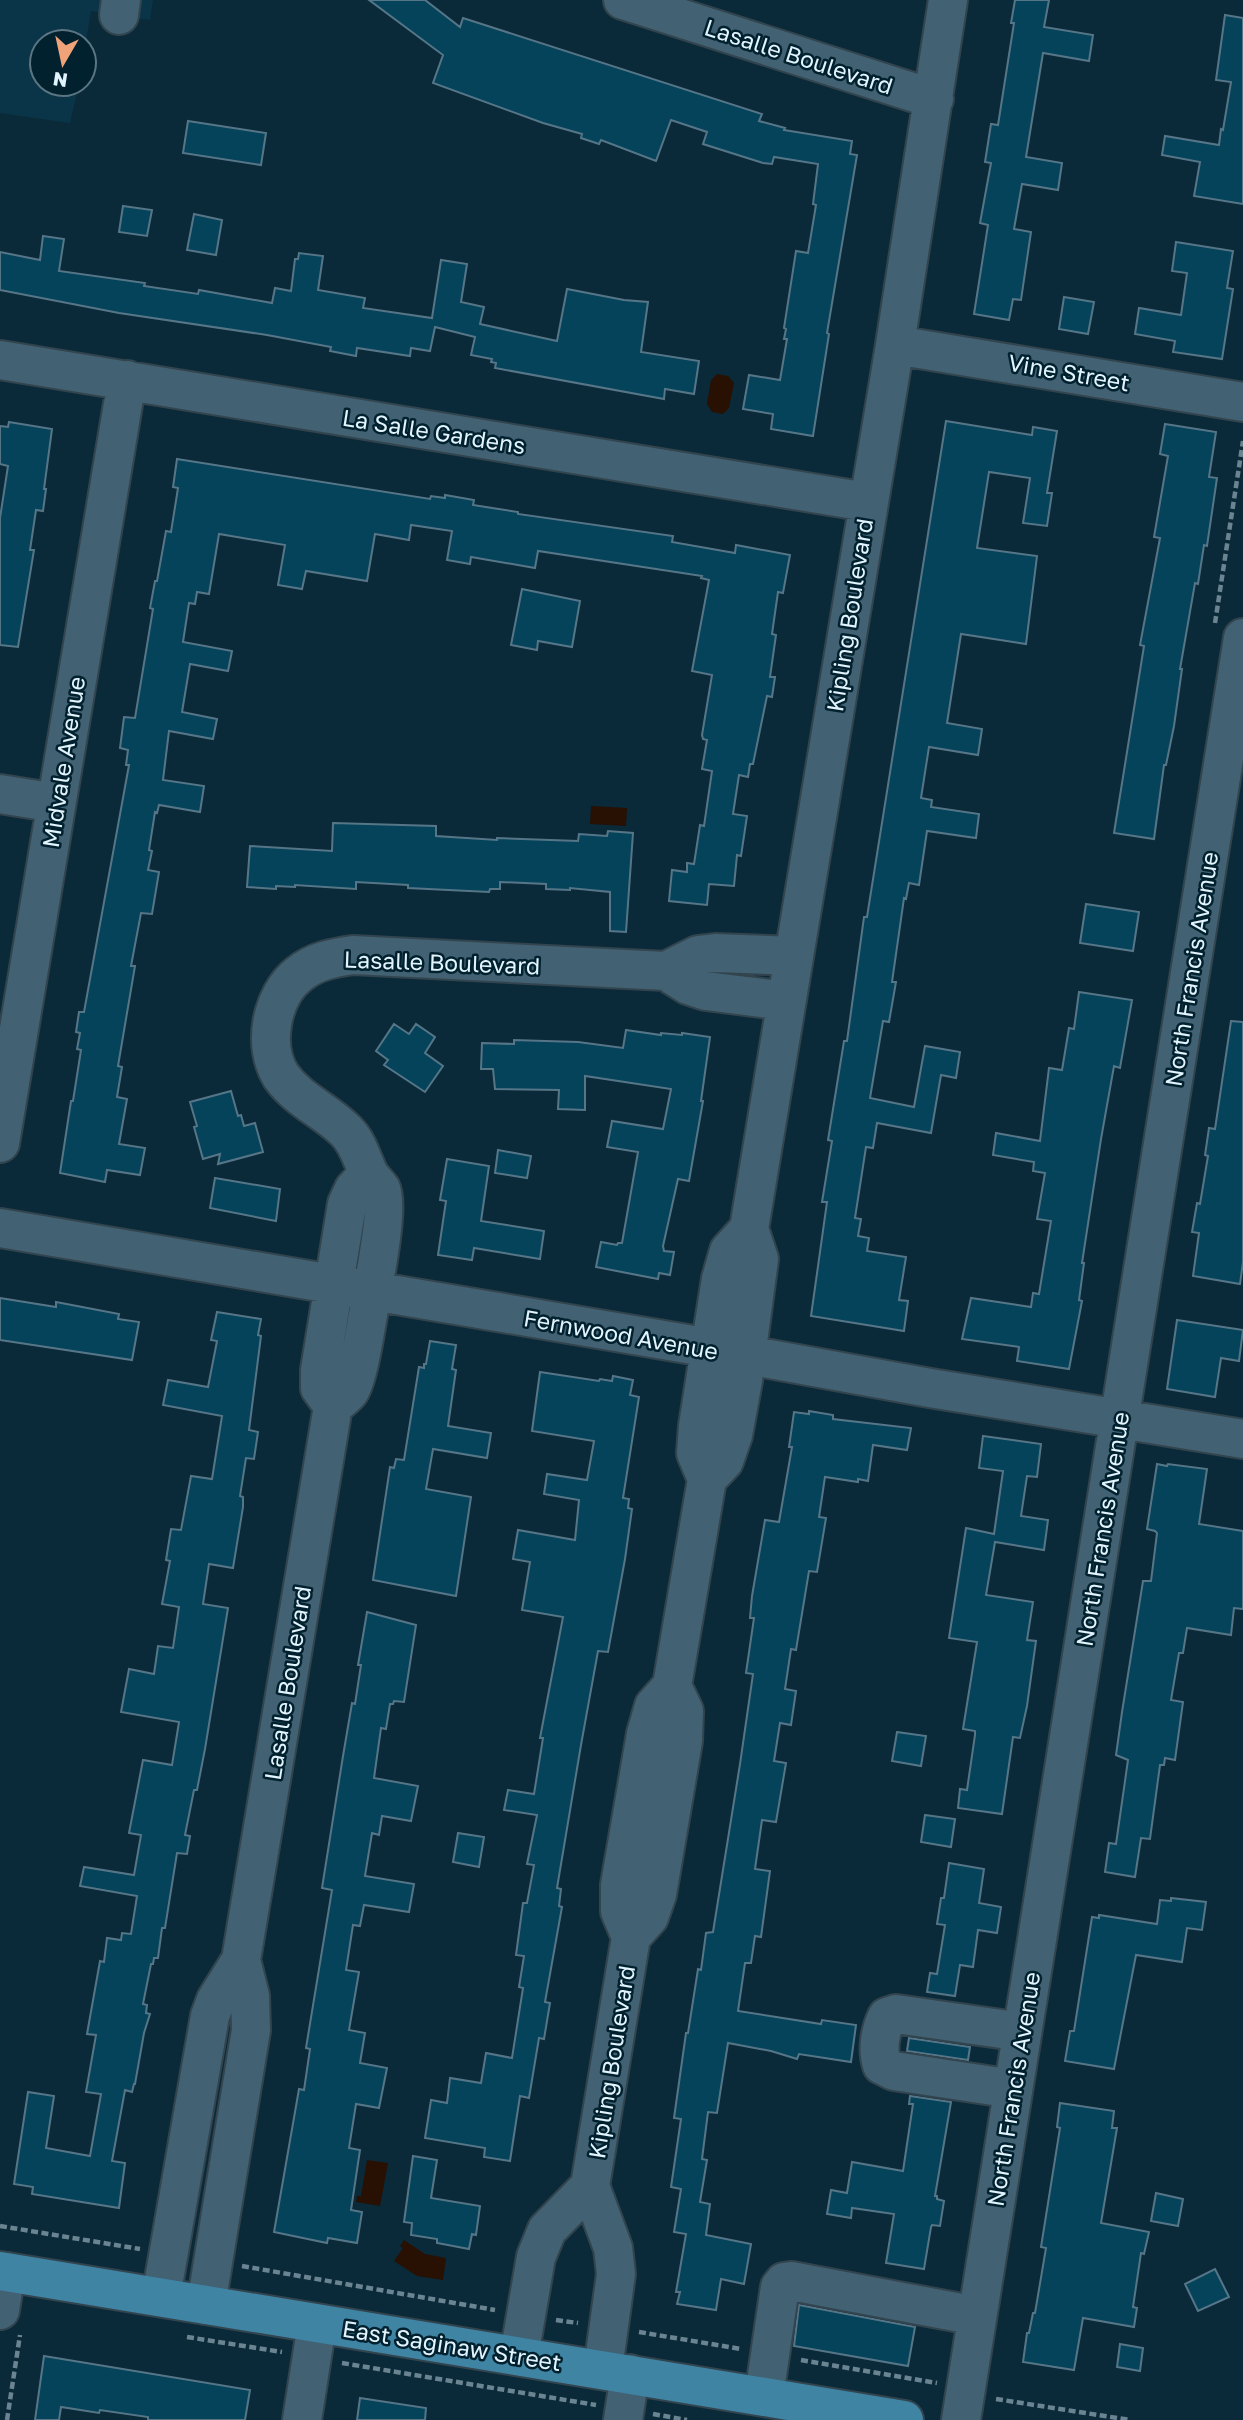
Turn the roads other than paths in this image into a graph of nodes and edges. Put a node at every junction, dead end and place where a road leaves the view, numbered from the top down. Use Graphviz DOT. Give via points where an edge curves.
graph roads {
  1 [pos="623,0"];
  2 [pos="948,0"];
  3 [pos="934,99"];
  4 [pos="895,345"];
  5 [pos="0,359"];
  6 [pos="127,380"];
  7 [pos="1243,402"];
  8 [pos="867,502"];
  9 [pos="1243,638"];
  10 [pos="0,794"];
  11 [pos="56,803"];
  12 [pos="794,956"];
  13 [pos="666,971"];
  14 [pos="786,1000"];
  15 [pos="0,1143"];
  16 [pos="368,1174"];
  17 [pos="0,1228"];
  18 [pos="334,1285"];
  19 [pos="372,1292"];
  20 [pos="729,1352"];
  21 [pos="333,1406"];
  22 [pos="1120,1419"];
  23 [pos="1243,1438"];
  24 [pos="240,1960"];
  25 [pos="1022,2032"];
  26 [pos="1013,2089"];
  27 [pos="590,2186"];
  28 [pos="3,2272"];
  29 [pos="161,2297"];
  30 [pos="206,2305"];
  31 [pos="977,2316"];
  32 [pos="11,2317"];
  33 [pos="317,2324"];
  34 [pos="519,2356"];
  35 [pos="617,2371"];
  36 [pos="764,2396"];
  37 [pos="963,2405"];
  38 [pos="302,2420"];
  39 [pos="623,2420"];
  40 [pos="904,2420"];
  1 -- 3 [label="street, Lasalle Boulevard"];
  2 -- 3 [label="street, Kipling Boulevard"];
  3 -- 4 [label="street, Kipling Boulevard"];
  4 -- 7 [label="street, Vine Street"];
  4 -- 8 [label="street, Kipling Boulevard"];
  5 -- 6 [label="street, La Salle Gardens"];
  6 -- 8 [label="street, La Salle Gardens"];
  6 -- 11 [label="street, Midvale Avenue"];
  8 -- 12 [label="street, Kipling Boulevard"];
  9 -- 22 [label="street, North Francis Avenue"];
  10 -- 11 [label="street"];
  11 -- 15 [label="street, Midvale Avenue"];
  12 -- 13 [label="street, Lasalle Boulevard" via="715,953 698,955"];
  12 -- 14 [label="street, Kipling Boulevard"];
  13 -- 14 [label="street, Lasalle Boulevard" via="706,991"];
  13 -- 16 [label="street, Lasalle Boulevard" via="353,955 323,960 298,975 272,1021 271,1047 281,1075 301,1097 345,1130 361,1151"];
  14 -- 20 [label="street, Kipling Boulevard" via="749,1229 759,1259"];
  16 -- 18 [label="street" via="347,1204"];
  16 -- 19 [label="street, Lasalle Boulevard" via="382,1191 384,1210"];
  17 -- 18 [label="street, Fernwood Avenue"];
  18 -- 19 [label="street, Fernwood Avenue"];
  18 -- 21 [label="street" via="320,1370 320,1388"];
  19 -- 20 [label="street, Fernwood Avenue"];
  19 -- 21 [label="street, Lasalle Boulevard" via="355,1378 349,1392"];
  20 -- 22 [label="street, Fernwood Avenue"];
  20 -- 27 [label="street, Kipling Boulevard" via="729,1448 707,1479 672,1686 654,1706 646,1734 620,1885 620,1910 631,1937"];
  21 -- 24 [label="street, Lasalle Boulevard"];
  22 -- 23 [label="street, Fernwood Avenue"];
  22 -- 25 [label="street, North Francis Avenue"];
  24 -- 29 [label="street, Lasalle Boulevard" via="210,2016"];
  24 -- 30 [label="street, Lasalle Boulevard" via="250,1996 251,2030"];
  25 -- 26 [label="street, North Francis Avenue"];
  25 -- 26 [label="street" via="896,2014 887,2017 883,2025 878,2056 894,2071"];
  26 -- 31 [label="street, North Francis Avenue"];
  27 -- 34 [label="street, Kipling Boulevard" via="547,2230 536,2257"];
  27 -- 35 [label="street, Kipling Boulevard" via="613,2248 616,2274 608,2327"];
  28 -- 29 [label="main road, East Saginaw Street"];
  28 -- 32 [label="street"];
  29 -- 30 [label="main road, East Saginaw Street"];
  30 -- 33 [label="main road, East Saginaw Street"];
  31 -- 36 [label="street" via="784,2282"];
  31 -- 37 [label="street, North Francis Avenue"];
  33 -- 34 [label="main road, East Saginaw Street"];
  33 -- 38 [label="street"];
  34 -- 35 [label="main road, East Saginaw Street"];
  35 -- 36 [label="main road, East Saginaw Street"];
  35 -- 39 [label="street, Kipling Boulevard"];
  36 -- 40 [label="main road, East Saginaw Street"];
}
